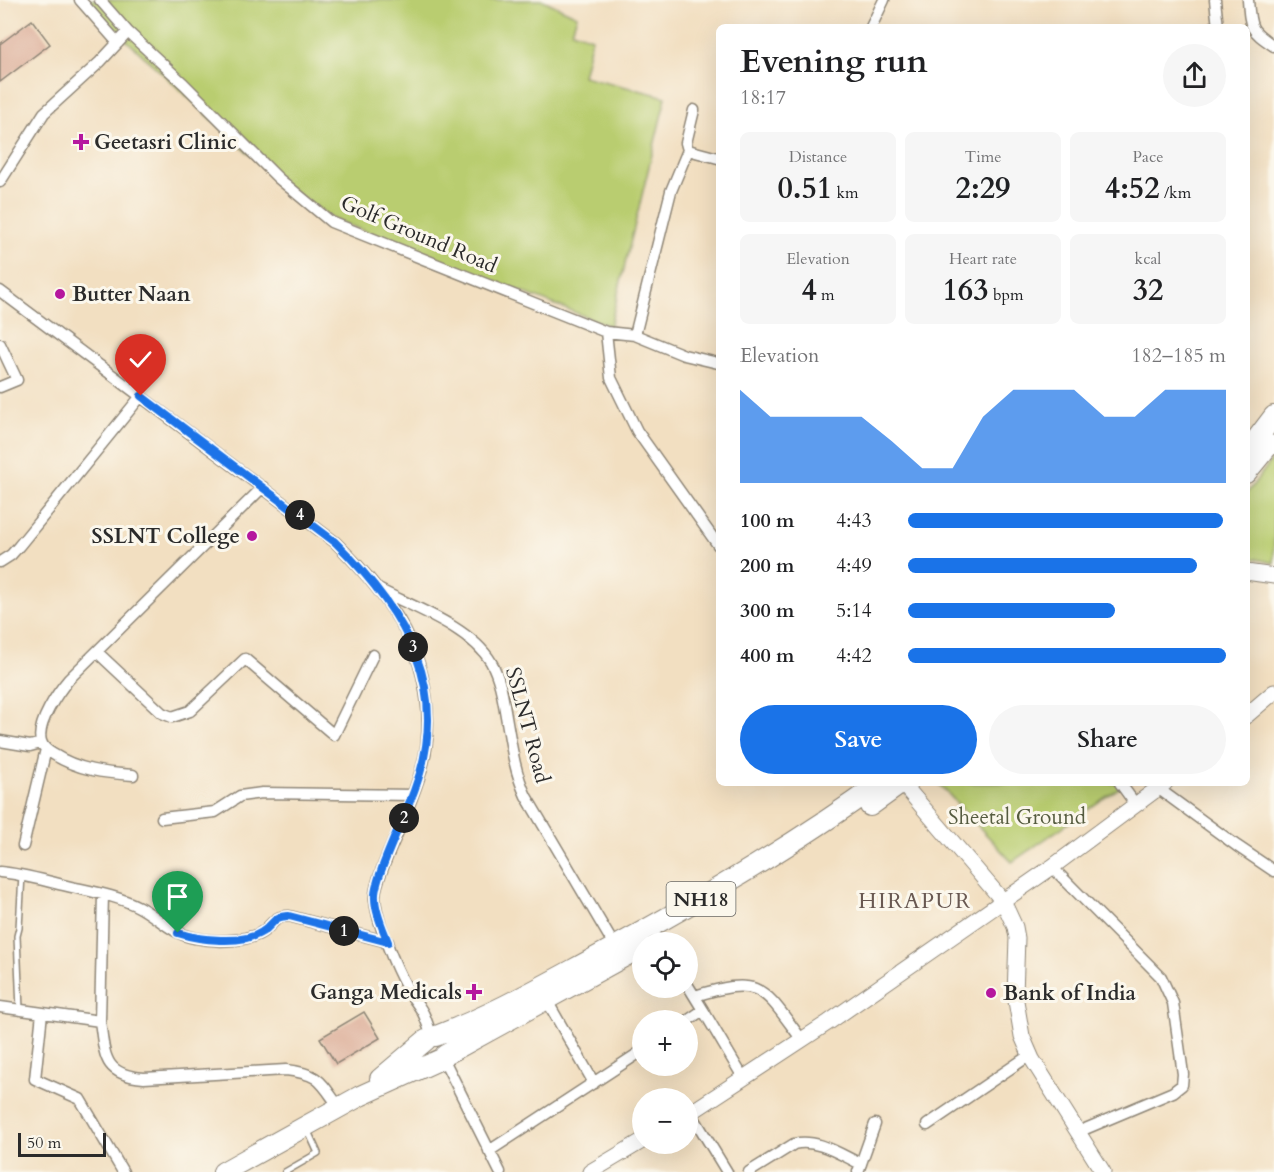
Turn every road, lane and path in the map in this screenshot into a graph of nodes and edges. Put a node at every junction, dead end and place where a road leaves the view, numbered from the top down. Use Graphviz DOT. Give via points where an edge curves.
graph roads {
  1 [pos="80,0"];
  2 [pos="100,0"];
  3 [pos="884,0"];
  4 [pos="1215,0"];
  5 [pos="1248,0"];
  6 [pos="872,24"];
  7 [pos="1218,24"];
  8 [pos="128,32"];
  9 [pos="1252,35"];
  10 [pos="118,43"];
  11 [pos="1274,46"];
  12 [pos="694,110"];
  13 [pos="688,150"];
  14 [pos="716,157"];
  15 [pos="0,182"];
  16 [pos="0,291"];
  17 [pos="606,332"];
  18 [pos="635,335"];
  19 [pos="0,344"];
  20 [pos="716,363"];
  21 [pos="0,387"];
  22 [pos="141,396"];
  23 [pos="1274,416"];
  24 [pos="1274,438"];
  25 [pos="1250,448"];
  26 [pos="1250,468"];
  27 [pos="263,487"];
  28 [pos="716,542"];
  29 [pos="0,562"];
  30 [pos="1250,573"];
  31 [pos="1274,576"];
  32 [pos="377,588"];
  33 [pos="97,652"];
  34 [pos="373,655"];
  35 [pos="1274,692"];
  36 [pos="1250,713"];
  37 [pos="0,741"];
  38 [pos="44,746"];
  39 [pos="133,775"];
  40 [pos="876,786"];
  41 [pos="898,786"];
  42 [pos="905,786"];
  43 [pos="1122,786"];
  44 [pos="1162,786"];
  45 [pos="413,795"];
  46 [pos="1136,805"];
  47 [pos="162,818"];
  48 [pos="23,846"];
  49 [pos="1052,867"];
  50 [pos="1274,871"];
  51 [pos="0,872"];
  52 [pos="22,875"];
  53 [pos="103,894"];
  54 [pos="1004,901"];
  55 [pos="670,932"];
  56 [pos="388,942"];
  57 [pos="632,948"];
  58 [pos="620,952"];
  59 [pos="698,995"];
  60 [pos="696,998"];
  61 [pos="546,999"];
  62 [pos="0,1007"];
  63 [pos="20,1010"];
  64 [pos="703,1010"];
  65 [pos="42,1013"];
  66 [pos="698,1013"];
  67 [pos="100,1021"];
  68 [pos="431,1038"];
  69 [pos="802,1040"];
  70 [pos="1030,1055"];
  71 [pos="442,1058"];
  72 [pos="632,1058"];
  73 [pos="744,1078"];
  74 [pos="594,1083"];
  75 [pos="360,1096"];
  76 [pos="339,1107"];
  77 [pos="698,1108"];
  78 [pos="875,1124"];
  79 [pos="927,1125"];
  80 [pos="306,1126"];
  81 [pos="698,1128"];
  82 [pos="1078,1132"];
  83 [pos="632,1147"];
  84 [pos="489,1151"];
  85 [pos="860,1168"];
  86 [pos="123,1172"];
  87 [pos="223,1172"];
  88 [pos="285,1172"];
  89 [pos="500,1172"];
  90 [pos="590,1172"];
  91 [pos="727,1172"];
  92 [pos="749,1172"];
  93 [pos="1103,1172"];
  1 -- 10 [label="street"];
  2 -- 8 [label="street, Golf Ground Road"];
  3 -- 6 [label="street"];
  4 -- 7 [label="street"];
  5 -- 9 [label="street"];
  8 -- 10 [label="street"];
  8 -- 17 [label="street, Golf Ground Road" via="278,178 331,222"];
  9 -- 11 [label="street"];
  10 -- 15 [label="street" via="44,113"];
  12 -- 13 [label="street" via="686,143"];
  13 -- 14 [label="street"];
  13 -- 18 [label="street" via="672,191"];
  16 -- 22 [label="street"];
  17 -- 18 [label="street, Golf Ground Road"];
  17 -- 28 [label="street" via="611,378 637,431"];
  18 -- 20 [label="street, Golf Ground Road" via="684,355"];
  19 -- 21 [label="street" via="17,381"];
  22 -- 27 [label="street"];
  22 -- 29 [label="street" via="19,546"];
  23 -- 25 [label="highway"];
  24 -- 26 [label="highway"];
  27 -- 32 [label="street" via="335,542"];
  27 -- 33 [label="street"];
  30 -- 31 [label="street"];
  32 -- 45 [label="street" via="409,637 426,690 427,741"];
  32 -- 58 [label="street, SSLNT Road" via="465,634 492,663 519,781"];
  33 -- 34 [label="street" via="162,713 172,717 190,711 245,658 334,735"];
  33 -- 38 [label="street" via="51,703 40,735"];
  35 -- 36 [label="street"];
  37 -- 38 [label="street"];
  38 -- 39 [label="street" via="90,771"];
  38 -- 48 [label="street"];
  40 -- 58 [label="highway, NH18"];
  41 -- 55 [label="highway, NH18" via="797,857"];
  42 -- 54 [label="street"];
  43 -- 46 [label="street"];
  44 -- 46 [label="street"];
  44 -- 50 [label="street"];
  45 -- 47 [label="street" via="262,793 240,796 215,812"];
  45 -- 56 [label="street" via="374,897"];
  46 -- 49 [label="street"];
  49 -- 54 [label="street"];
  49 -- 82 [label="street" via="1161,977 1173,1003 1183,1074 1182,1085 1173,1092"];
  51 -- 52 [label="street"];
  52 -- 53 [label="street"];
  52 -- 63 [label="lane" via="17,936"];
  53 -- 56 [label="street" via="138,907 166,927 193,938 251,937 261,934 275,918 289,916"];
  53 -- 67 [label="street"];
  54 -- 69 [label="street"];
  54 -- 70 [label="street" via="1017,938 1016,1008"];
  56 -- 68 [label="street" via="395,966 424,1015"];
  57 -- 58 [label="highway, NH18"];
  58 -- 61 [label="highway, NH18"];
  58 -- 68 [label="highway, NH18"];
  59 -- 69 [label="street" via="728,987 754,988 768,995"];
  60 -- 64 [label="street"];
  61 -- 71 [label="highway, NH18"];
  61 -- 74 [label="street"];
  62 -- 63 [label="street"];
  63 -- 65 [label="street"];
  64 -- 66 [label="street"];
  64 -- 73 [label="street"];
  65 -- 67 [label="street"];
  65 -- 86 [label="street" via="35,1078 80,1099"];
  67 -- 76 [label="street" via="107,1058 117,1072 126,1076 307,1072 320,1081"];
  68 -- 71 [label="highway" via="446,1041 448,1048"];
  68 -- 75 [label="highway, NH18"];
  69 -- 73 [label="street"];
  70 -- 79 [label="street"];
  70 -- 82 [label="street"];
  71 -- 75 [label="highway, NH18"];
  71 -- 84 [label="street"];
  72 -- 74 [label="street"];
  73 -- 77 [label="street"];
  74 -- 84 [label="street"];
  75 -- 76 [label="highway, NH18"];
  76 -- 80 [label="highway, NH18"];
  78 -- 85 [label="street"];
  80 -- 87 [label="highway, NH18"];
  80 -- 88 [label="lane" via="318,1154"];
  81 -- 91 [label="street"];
  82 -- 93 [label="street"];
  83 -- 90 [label="street"];
  84 -- 89 [label="street"];
  85 -- 92 [label="street" via="823,1147 802,1142"];
}
